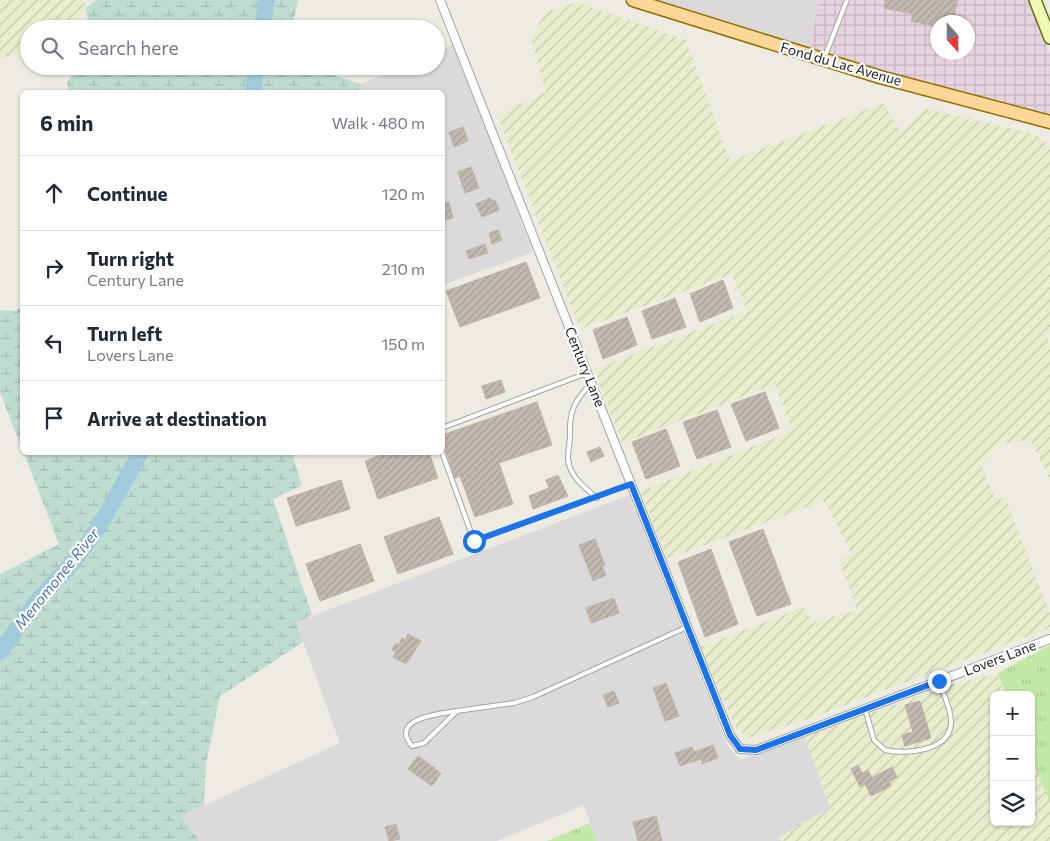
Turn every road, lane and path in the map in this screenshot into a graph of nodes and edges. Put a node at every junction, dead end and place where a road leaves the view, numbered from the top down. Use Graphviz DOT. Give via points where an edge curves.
graph roads {
  1 [pos="440,0"];
  2 [pos="633,0"];
  3 [pos="846,0"];
  4 [pos="1035,0"];
  5 [pos="1050,38"];
  6 [pos="823,60"];
  7 [pos="1050,122"];
  8 [pos="587,373"];
  9 [pos="591,382"];
  10 [pos="445,427"];
  11 [pos="443,455"];
  12 [pos="631,484"];
  13 [pos="597,498"];
  14 [pos="687,627"];
  15 [pos="1050,639"];
  16 [pos="939,681"];
  17 [pos="865,709"];
  18 [pos="457,711"];
  19 [pos="730,735"];
  1 -- 8 [label="street, Century Lane"];
  2 -- 6 [label="main road, Fond du Lac Avenue"];
  3 -- 6 [label="lane"];
  4 -- 5 [label="main road"];
  6 -- 7 [label="main road, Fond du Lac Avenue"];
  8 -- 9 [label="street, Century Lane"];
  8 -- 10 [label="lane"];
  9 -- 12 [label="street, Century Lane"];
  9 -- 13 [label="lane" via="572,409 568,457 578,481"];
  11 -- 13 [label="lane" via="474,541"];
  12 -- 13 [label="lane"];
  12 -- 14 [label="street, Century Lane"];
  14 -- 18 [label="lane" via="533,697"];
  14 -- 19 [label="street, Century Lane"];
  15 -- 16 [label="street, Lovers Lane"];
  16 -- 17 [label="street, Lovers Lane"];
  16 -- 17 [label="lane" via="951,724 946,737 936,745 905,751 885,750 874,740"];
  17 -- 19 [label="street, Lovers Lane" via="756,750 740,749"];
  18 -- 18 [label="lane" via="424,744 412,746 409,742 408,732 415,720"];
}
